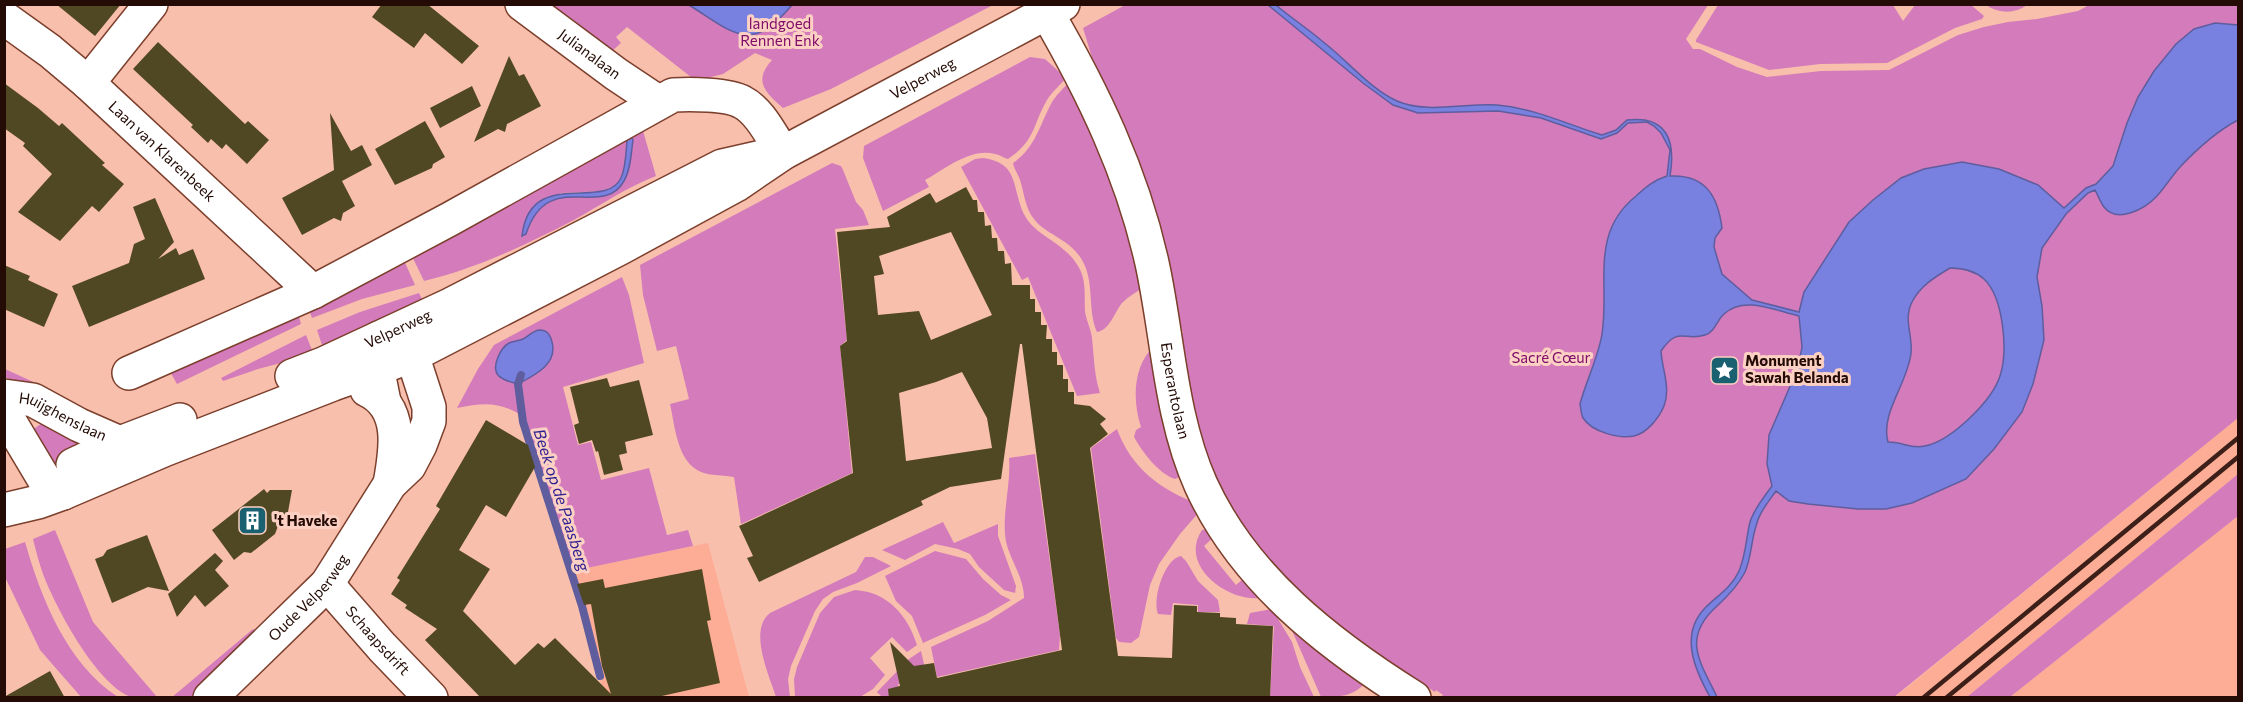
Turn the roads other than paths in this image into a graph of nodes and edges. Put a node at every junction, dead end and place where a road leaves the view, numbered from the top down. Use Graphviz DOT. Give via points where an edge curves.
graph roads {
  1 [pos="151,4"];
  2 [pos="522,4"];
  3 [pos="1055,9"];
  4 [pos="4,18"];
  5 [pos="88,83"];
  6 [pos="658,102"];
  7 [pos="783,153"];
  8 [pos="313,292"];
  9 [pos="378,353"];
  10 [pos="409,357"];
  11 [pos="129,373"];
  12 [pos="333,384"];
  13 [pos="4,396"];
  14 [pos="384,402"];
  15 [pos="4,412"];
  16 [pos="120,443"];
  17 [pos="390,484"];
  18 [pos="54,486"];
  19 [pos="9,508"];
  20 [pos="327,584"];
  21 [pos="210,698"];
  22 [pos="431,698"];
  23 [pos="1414,698"];
  1 -- 5 [label="street"];
  2 -- 6 [label="street, Julianalaan"];
  3 -- 7 [label="street, Velperweg"];
  3 -- 23 [label="street, Esperantolaan" via="1128,179 1151,261 1177,407 1202,488 1237,546 1279,596 1331,640"];
  4 -- 5 [label="street, Laan van Klarenbeek"];
  5 -- 8 [label="street, Laan van Klarenbeek"];
  6 -- 7 [label="street" via="673,95 690,94 742,101"];
  6 -- 8 [label="street"];
  7 -- 9 [label="street, Velperweg" via="722,166 450,306"];
  7 -- 10 [label="street, Velperweg" via="735,185 643,236"];
  8 -- 11 [label="street"];
  9 -- 10 [label="street, Velperweg"];
  9 -- 12 [label="street, Velperweg"];
  9 -- 14 [label="street, Oude Velperweg"];
  9 -- 16 [label="street, Velperweg" via="323,364"];
  10 -- 17 [label="street, Oude Velperweg" via="427,399 429,421 409,466"];
  12 -- 14 [label="street" via="370,391"];
  12 -- 18 [label="street, Velperweg" via="166,449"];
  13 -- 16 [label="street, Huijghenslaan" via="33,400"];
  14 -- 17 [label="street, Oude Velperweg" via="394,419 396,453"];
  15 -- 18 [label="street, Huijghenslaan"];
  16 -- 18 [label="street, Velperweg"];
  17 -- 20 [label="street, Oude Velperweg"];
  18 -- 19 [label="street, Velperweg" via="38,502"];
  20 -- 21 [label="street, Oude Velperweg"];
  20 -- 22 [label="street, Schaapsdrift"];
}
